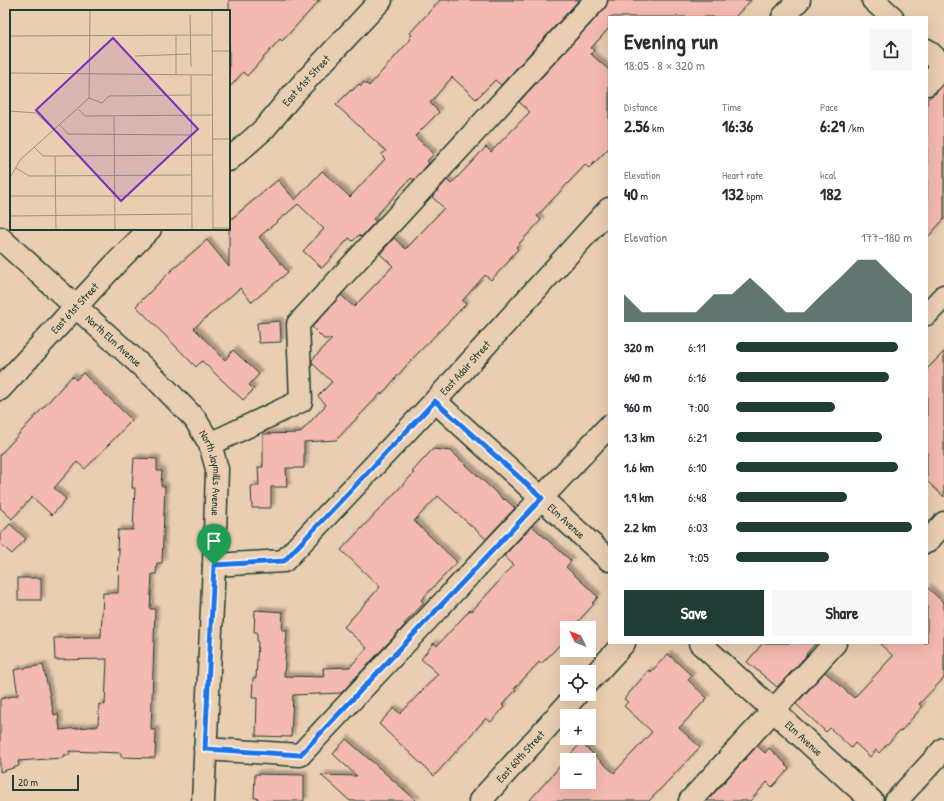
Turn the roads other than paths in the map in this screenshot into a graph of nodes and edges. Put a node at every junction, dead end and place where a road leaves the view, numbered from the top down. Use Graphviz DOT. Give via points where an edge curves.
graph roads {
  1 [pos="381,0"];
  2 [pos="596,0"];
  3 [pos="799,0"];
  4 [pos="873,0"];
  5 [pos="784,16"];
  6 [pos="891,16"];
  7 [pos="928,51"];
  8 [pos="944,66"];
  9 [pos="928,83"];
  10 [pos="230,159"];
  11 [pos="608,210"];
  12 [pos="149,230"];
  13 [pos="0,238"];
  14 [pos="944,296"];
  15 [pos="76,306"];
  16 [pos="928,313"];
  17 [pos="156,379"];
  18 [pos="0,389"];
  19 [pos="435,401"];
  20 [pos="608,427"];
  21 [pos="210,444"];
  22 [pos="542,498"];
  23 [pos="944,523"];
  24 [pos="928,541"];
  25 [pos="608,559"];
  26 [pos="214,565"];
  27 [pos="623,644"];
  28 [pos="701,644"];
  29 [pos="834,644"];
  30 [pos="596,673"];
  31 [pos="572,701"];
  32 [pos="773,710"];
  33 [pos="205,749"];
  34 [pos="944,749"];
  35 [pos="202,801"];
  36 [pos="480,801"];
  37 [pos="690,801"];
  38 [pos="872,801"];
  39 [pos="896,801"];
  1 -- 10 [label="street, East 61st Street" via="264,129"];
  2 -- 21 [label="street" via="298,324 301,402"];
  3 -- 5 [label="street"];
  4 -- 6 [label="street"];
  7 -- 8 [label="street"];
  8 -- 9 [label="street"];
  11 -- 19 [label="street, East Adair Street"];
  12 -- 15 [label="street, East 61st Street"];
  13 -- 15 [label="street, North Elm Avenue"];
  14 -- 16 [label="street"];
  15 -- 17 [label="street, North Elm Avenue"];
  15 -- 18 [label="street, East 61st Street"];
  17 -- 21 [label="street, North Jaymills Avenue" via="195,419"];
  19 -- 22 [label="street, Elm Avenue"];
  19 -- 26 [label="street, East Adair Street" via="284,561"];
  20 -- 22 [label="street"];
  21 -- 26 [label="street, North Jaymills Avenue" via="217,469"];
  22 -- 25 [label="street, Elm Avenue"];
  22 -- 33 [label="street" via="300,755"];
  23 -- 24 [label="street"];
  26 -- 33 [label="street, North Jaymills Avenue"];
  27 -- 30 [label="street"];
  28 -- 32 [label="street, Elm Avenue"];
  29 -- 32 [label="street"];
  31 -- 36 [label="street, East 60th Street"];
  32 -- 37 [label="street"];
  32 -- 38 [label="street, Elm Avenue"];
  33 -- 35 [label="street, North Jaymills Avenue"];
  34 -- 39 [label="street"];
}
